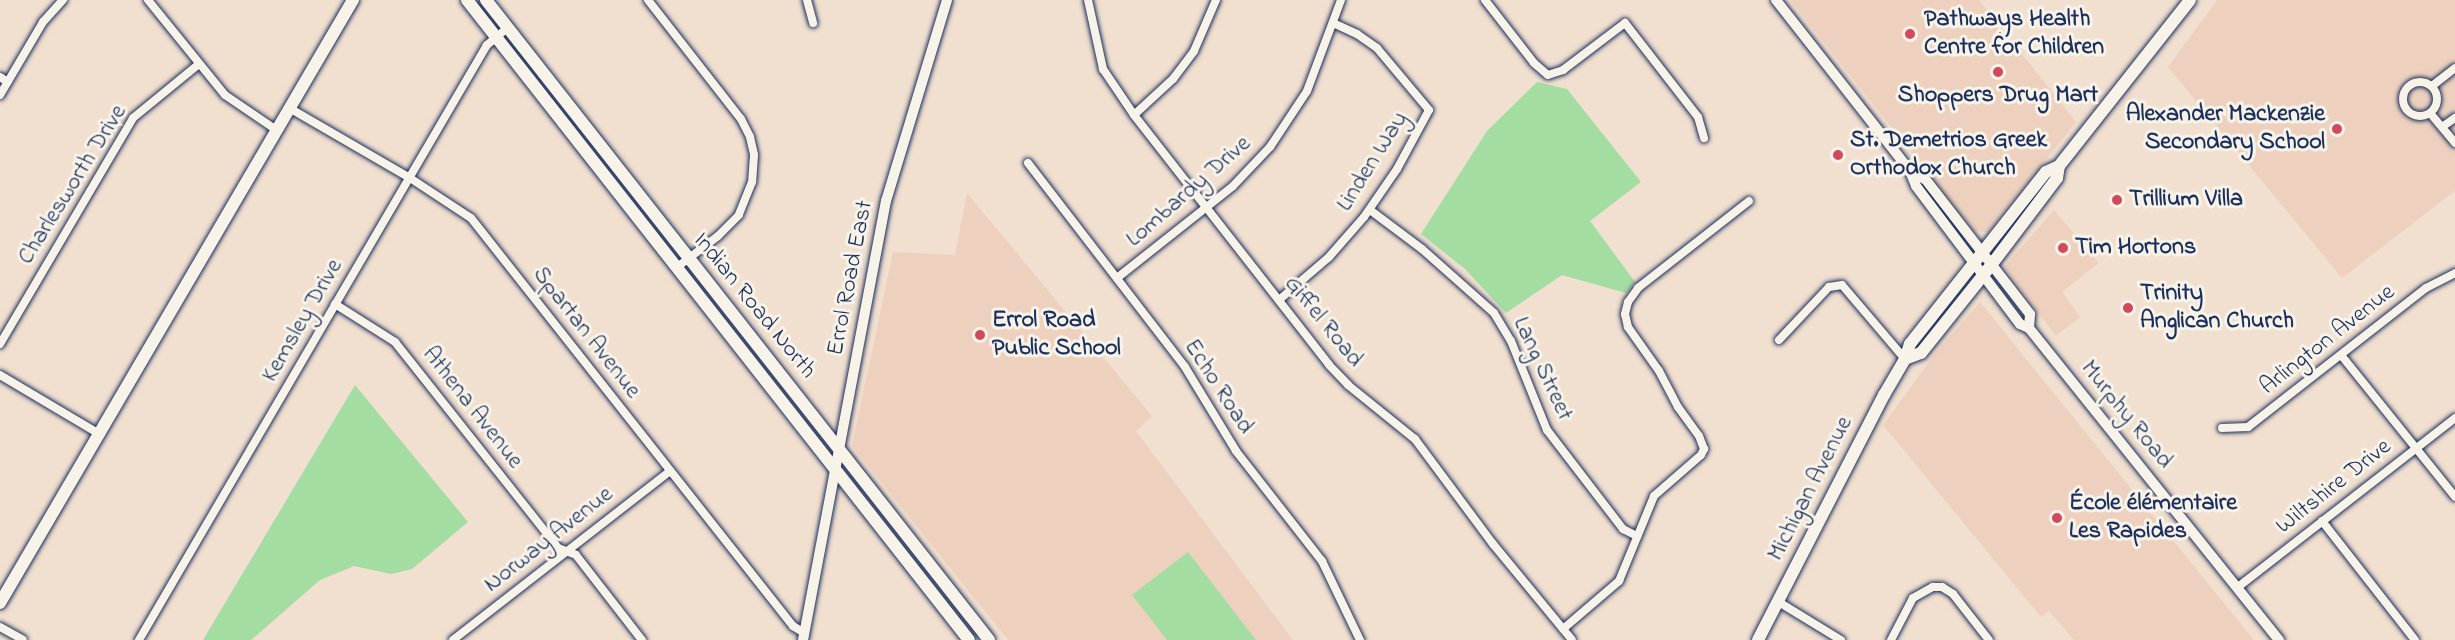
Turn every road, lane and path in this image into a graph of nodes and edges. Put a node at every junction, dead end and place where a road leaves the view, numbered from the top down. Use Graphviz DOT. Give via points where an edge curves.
graph roads {
  1 [pos="63,0"];
  2 [pos="148,0"];
  3 [pos="353,0"];
  4 [pos="467,0"];
  5 [pos="486,0"];
  6 [pos="648,0"];
  7 [pos="807,0"];
  8 [pos="947,0"];
  9 [pos="1088,0"];
  10 [pos="1216,0"];
  11 [pos="1341,0"];
  12 [pos="1485,0"];
  13 [pos="1776,0"];
  14 [pos="2190,0"];
  15 [pos="813,23"];
  16 [pos="1332,23"];
  17 [pos="507,28"];
  18 [pos="495,38"];
  19 [pos="199,64"];
  20 [pos="2455,68"];
  21 [pos="4,80"];
  22 [pos="2432,86"];
  23 [pos="0,95"];
  24 [pos="291,109"];
  25 [pos="2430,113"];
  26 [pos="1134,115"];
  27 [pos="2455,118"];
  28 [pos="2442,127"];
  29 [pos="278,131"];
  30 [pos="1704,138"];
  31 [pos="2455,143"];
  32 [pos="1028,163"];
  33 [pos="2059,166"];
  34 [pos="1910,171"];
  35 [pos="410,178"];
  36 [pos="1749,201"];
  37 [pos="1206,207"];
  38 [pos="1370,210"];
  39 [pos="1982,252"];
  40 [pos="688,258"];
  41 [pos="1973,262"];
  42 [pos="1992,264"];
  43 [pos="676,268"];
  44 [pos="2455,273"];
  45 [pos="1983,276"];
  46 [pos="1117,278"];
  47 [pos="1279,300"];
  48 [pos="335,304"];
  49 [pos="2030,328"];
  50 [pos="1779,340"];
  51 [pos="0,344"];
  52 [pos="2341,355"];
  53 [pos="1905,359"];
  54 [pos="0,375"];
  55 [pos="2455,418"];
  56 [pos="2222,428"];
  57 [pos="101,435"];
  58 [pos="840,447"];
  59 [pos="2416,448"];
  60 [pos="836,467"];
  61 [pos="670,471"];
  62 [pos="2455,497"];
  63 [pos="2322,521"];
  64 [pos="1636,536"];
  65 [pos="565,553"];
  66 [pos="2238,587"];
  67 [pos="1777,601"];
  68 [pos="0,603"];
  69 [pos="0,627"];
  70 [pos="1563,629"];
  71 [pos="804,637"];
  72 [pos="23,640"];
  73 [pos="139,640"];
  74 [pos="453,640"];
  75 [pos="642,640"];
  76 [pos="969,640"];
  77 [pos="989,640"];
  78 [pos="1360,640"];
  79 [pos="1572,640"];
  80 [pos="1758,640"];
  81 [pos="1840,640"];
  82 [pos="1891,640"];
  83 [pos="1989,640"];
  84 [pos="2279,640"];
  85 [pos="2415,640"];
  1 -- 21 [label="street" via="43,22"];
  2 -- 19 [label="street"];
  3 -- 24 [label="main road"];
  4 -- 18 [label="main road, Indian Road North"];
  5 -- 17 [label="main road, Indian Road North"];
  6 -- 40 [label="street" via="741,119 754,155 753,182 739,215"];
  7 -- 15 [label="street"];
  8 -- 58 [label="street, Errol Road East" via="886,201"];
  9 -- 26 [label="street, Giffel Road" via="1103,69"];
  10 -- 26 [label="street" via="1194,51 1173,79"];
  11 -- 16 [label="street, Lombardy Drive"];
  12 -- 30 [label="street" via="1534,63 1548,75 1563,70 1625,23 1698,117"];
  13 -- 34 [label="street, Murphy Road"];
  14 -- 33 [label="main road, Michigan Avenue"];
  16 -- 37 [label="street, Lombardy Drive" via="1307,92 1284,130 1246,173"];
  16 -- 38 [label="street, Linden Way" via="1377,48 1428,110"];
  17 -- 18 [label="street, Kemsley Drive"];
  17 -- 40 [label="main road, Indian Road North"];
  18 -- 35 [label="street, Kemsley Drive" via="487,45"];
  18 -- 43 [label="main road, Indian Road North"];
  19 -- 29 [label="street" via="230,99"];
  19 -- 51 [label="street, Charlesworth Drive" via="133,118"];
  20 -- 22 [label="street"];
  21 -- 23 [label="street"];
  22 -- 25 [label="street" via="2438,99"];
  22 -- 25 [label="street" via="2426,82 2412,84 2402,100 2410,114"];
  24 -- 29 [label="main road"];
  24 -- 35 [label="street, Spartan Avenue"];
  25 -- 28 [label="street"];
  26 -- 37 [label="street, Giffel Road"];
  27 -- 28 [label="street"];
  28 -- 31 [label="street"];
  29 -- 57 [label="main road"];
  32 -- 46 [label="street, Echo Road"];
  33 -- 39 [label="main road, Michigan Avenue" via="2046,172"];
  33 -- 42 [label="main road, Michigan Avenue" via="2057,178"];
  34 -- 39 [label="street, Murphy Road" via="1926,180"];
  34 -- 41 [label="street, Murphy Road" via="1916,186"];
  35 -- 48 [label="street, Kemsley Drive"];
  35 -- 61 [label="street, Spartan Avenue" via="471,218"];
  36 -- 64 [label="street" via="1638,288 1628,302 1628,327 1700,436 1704,449 1653,496"];
  37 -- 46 [label="street, Lombardy Drive"];
  37 -- 47 [label="street, Giffel Road"];
  38 -- 47 [label="street, Linden Way" via="1329,257"];
  38 -- 64 [label="street, Lang Street" via="1429,255 1494,313 1511,341 1547,430 1623,529"];
  39 -- 41 [label="main road, Michigan Avenue"];
  39 -- 42 [label="street, Murphy Road"];
  40 -- 43 [label="street"];
  40 -- 58 [label="main road, Indian Road North"];
  41 -- 45 [label="street, Murphy Road"];
  41 -- 53 [label="main road, Michigan Avenue" via="1910,344"];
  42 -- 45 [label="main road, Michigan Avenue"];
  42 -- 49 [label="street, Murphy Road" via="2030,314"];
  43 -- 60 [label="main road, Indian Road North"];
  44 -- 52 [label="street, Arlington Avenue" via="2426,288"];
  45 -- 49 [label="street, Murphy Road" via="2020,324"];
  45 -- 53 [label="main road, Michigan Avenue" via="1921,353"];
  46 -- 78 [label="street, Echo Road" via="1185,367 1236,451 1322,561"];
  47 -- 70 [label="street, Giffel Road" via="1348,385 1414,440"];
  48 -- 65 [label="street, Athena Avenue" via="395,342"];
  48 -- 73 [label="street, Kemsley Drive"];
  49 -- 66 [label="street, Murphy Road"];
  50 -- 53 [label="street" via="1829,287 1842,285"];
  52 -- 56 [label="street, Arlington Avenue" via="2248,427"];
  52 -- 59 [label="street"];
  53 -- 67 [label="main road, Michigan Avenue"];
  54 -- 57 [label="street"];
  55 -- 59 [label="street, Wiltshire Drive"];
  57 -- 68 [label="main road"];
  58 -- 60 [label="street, Errol Road East"];
  58 -- 77 [label="main road, Indian Road North"];
  59 -- 62 [label="street"];
  59 -- 63 [label="street, Wiltshire Drive"];
  60 -- 71 [label="street, Errol Road East"];
  60 -- 76 [label="main road, Indian Road North"];
  61 -- 65 [label="street, Norway Avenue"];
  61 -- 71 [label="street, Spartan Avenue"];
  63 -- 66 [label="street, Wiltshire Drive"];
  63 -- 85 [label="street"];
  64 -- 70 [label="street" via="1619,581"];
  65 -- 74 [label="street, Norway Avenue"];
  65 -- 75 [label="street, Athena Avenue" via="576,555"];
  66 -- 84 [label="street, Murphy Road"];
  67 -- 80 [label="main road, Michigan Avenue"];
  67 -- 81 [label="street"];
  69 -- 72 [label="street"];
  70 -- 79 [label="street, Giffel Road"];
  82 -- 83 [label="street" via="1914,598 1933,587 1942,587 1953,594"];
}
